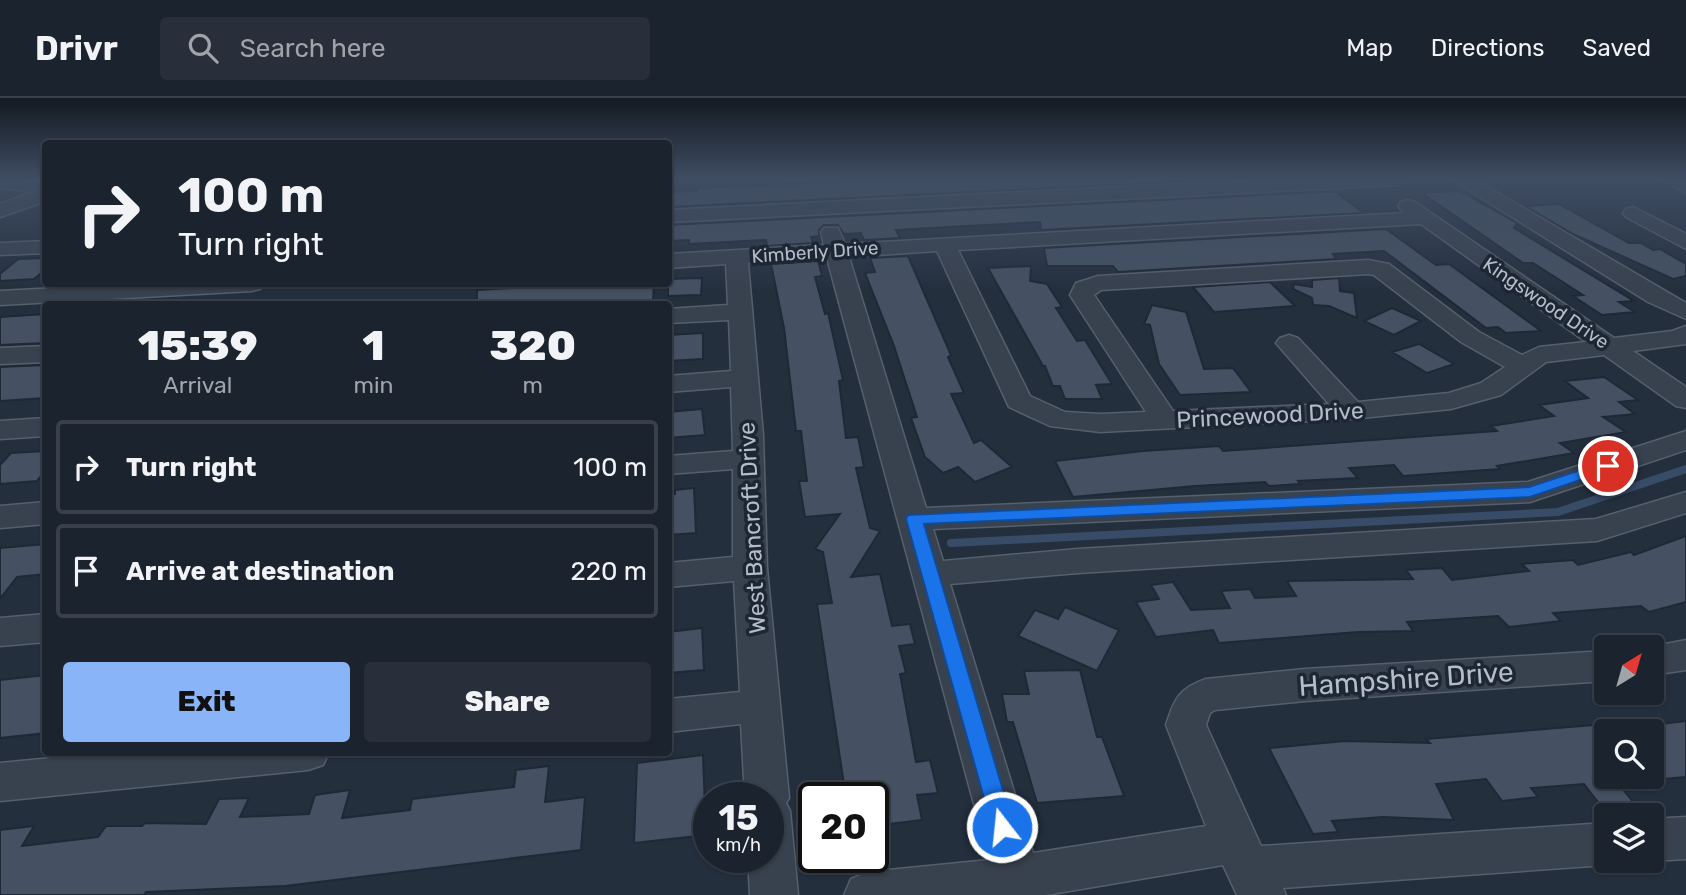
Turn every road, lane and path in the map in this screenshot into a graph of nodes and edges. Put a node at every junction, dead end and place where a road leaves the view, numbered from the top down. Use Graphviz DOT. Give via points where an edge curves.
graph roads {
  1 [pos="826,216"];
  2 [pos="1522,216"];
  3 [pos="1639,216"];
  4 [pos="1423,218"];
  5 [pos="944,243"];
  6 [pos="1686,243"];
  7 [pos="42,247"];
  8 [pos="0,249"];
  9 [pos="838,252"];
  10 [pos="737,257"];
  11 [pos="672,261"];
  12 [pos="198,287"];
  13 [pos="0,298"];
  14 [pos="740,312"];
  15 [pos="1686,312"];
  16 [pos="672,316"];
  17 [pos="1686,334"];
  18 [pos="1289,342"];
  19 [pos="1610,347"];
  20 [pos="42,354"];
  21 [pos="0,356"];
  22 [pos="1524,366"];
  23 [pos="745,378"];
  24 [pos="672,384"];
  25 [pos="1686,400"];
  26 [pos="1351,411"];
  27 [pos="1165,420"];
  28 [pos="42,427"];
  29 [pos="0,430"];
  30 [pos="1686,440"];
  31 [pos="748,458"];
  32 [pos="672,465"];
  33 [pos="1686,502"];
  34 [pos="42,513"];
  35 [pos="0,517"];
  36 [pos="914,519"];
  37 [pos="750,568"];
  38 [pos="930,574"];
  39 [pos="672,575"];
  40 [pos="42,628"];
  41 [pos="0,632"];
  42 [pos="1686,655"];
  43 [pos="1664,658"];
  44 [pos="1594,667"];
  45 [pos="761,706"];
  46 [pos="672,716"];
  47 [pos="267,756"];
  48 [pos="0,782"];
  49 [pos="766,782"];
  50 [pos="1686,838"];
  51 [pos="1664,839"];
  52 [pos="1594,845"];
  53 [pos="1249,869"];
  54 [pos="772,873"];
  55 [pos="1019,886"];
  56 [pos="774,895"];
  57 [pos="868,895"];
  1 -- 9 [label="street"];
  2 -- 15 [label="street"];
  3 -- 6 [label="street"];
  4 -- 5 [label="street, Kimberly Drive"];
  4 -- 19 [label="street, Kingswood Drive"];
  5 -- 9 [label="street, Kimberly Drive"];
  5 -- 27 [label="street, Princewood Drive" via="1019,401 1060,420"];
  7 -- 8 [label="street"];
  9 -- 10 [label="street, Kimberly Drive"];
  9 -- 36 [label="street"];
  10 -- 11 [label="street, Kimberly Drive"];
  10 -- 14 [label="street, West Bancroft Drive"];
  12 -- 13 [label="street"];
  14 -- 16 [label="street"];
  14 -- 23 [label="street, West Bancroft Drive"];
  17 -- 19 [label="street, Princewood Drive"];
  18 -- 26 [label="street"];
  19 -- 22 [label="street, Princewood Drive" via="1539,355"];
  19 -- 25 [label="street, Kingswood Drive"];
  20 -- 21 [label="street"];
  22 -- 26 [label="street, Princewood Drive" via="1491,389 1451,401"];
  22 -- 27 [label="street" via="1469,337 1381,269 1098,283 1084,288 1082,295"];
  23 -- 24 [label="street"];
  23 -- 31 [label="street, West Bancroft Drive"];
  26 -- 27 [label="street, Princewood Drive"];
  28 -- 29 [label="street"];
  30 -- 36 [label="street" via="1530,492"];
  31 -- 32 [label="street"];
  31 -- 37 [label="street, West Bancroft Drive"];
  33 -- 38 [label="street" via="1597,530"];
  34 -- 35 [label="street"];
  36 -- 38 [label="street"];
  37 -- 39 [label="street"];
  37 -- 45 [label="street, West Bancroft Drive"];
  38 -- 55 [label="street"];
  40 -- 41 [label="street"];
  42 -- 43 [label="street"];
  44 -- 53 [label="street, Hampshire Drive" via="1206,695 1193,704 1186,725"];
  45 -- 46 [label="street"];
  45 -- 49 [label="street, West Bancroft Drive"];
  47 -- 48 [label="street"];
  50 -- 51 [label="street"];
  52 -- 53 [label="street"];
  53 -- 55 [label="street"];
  54 -- 56 [label="street"];
  55 -- 57 [label="street"];
}
